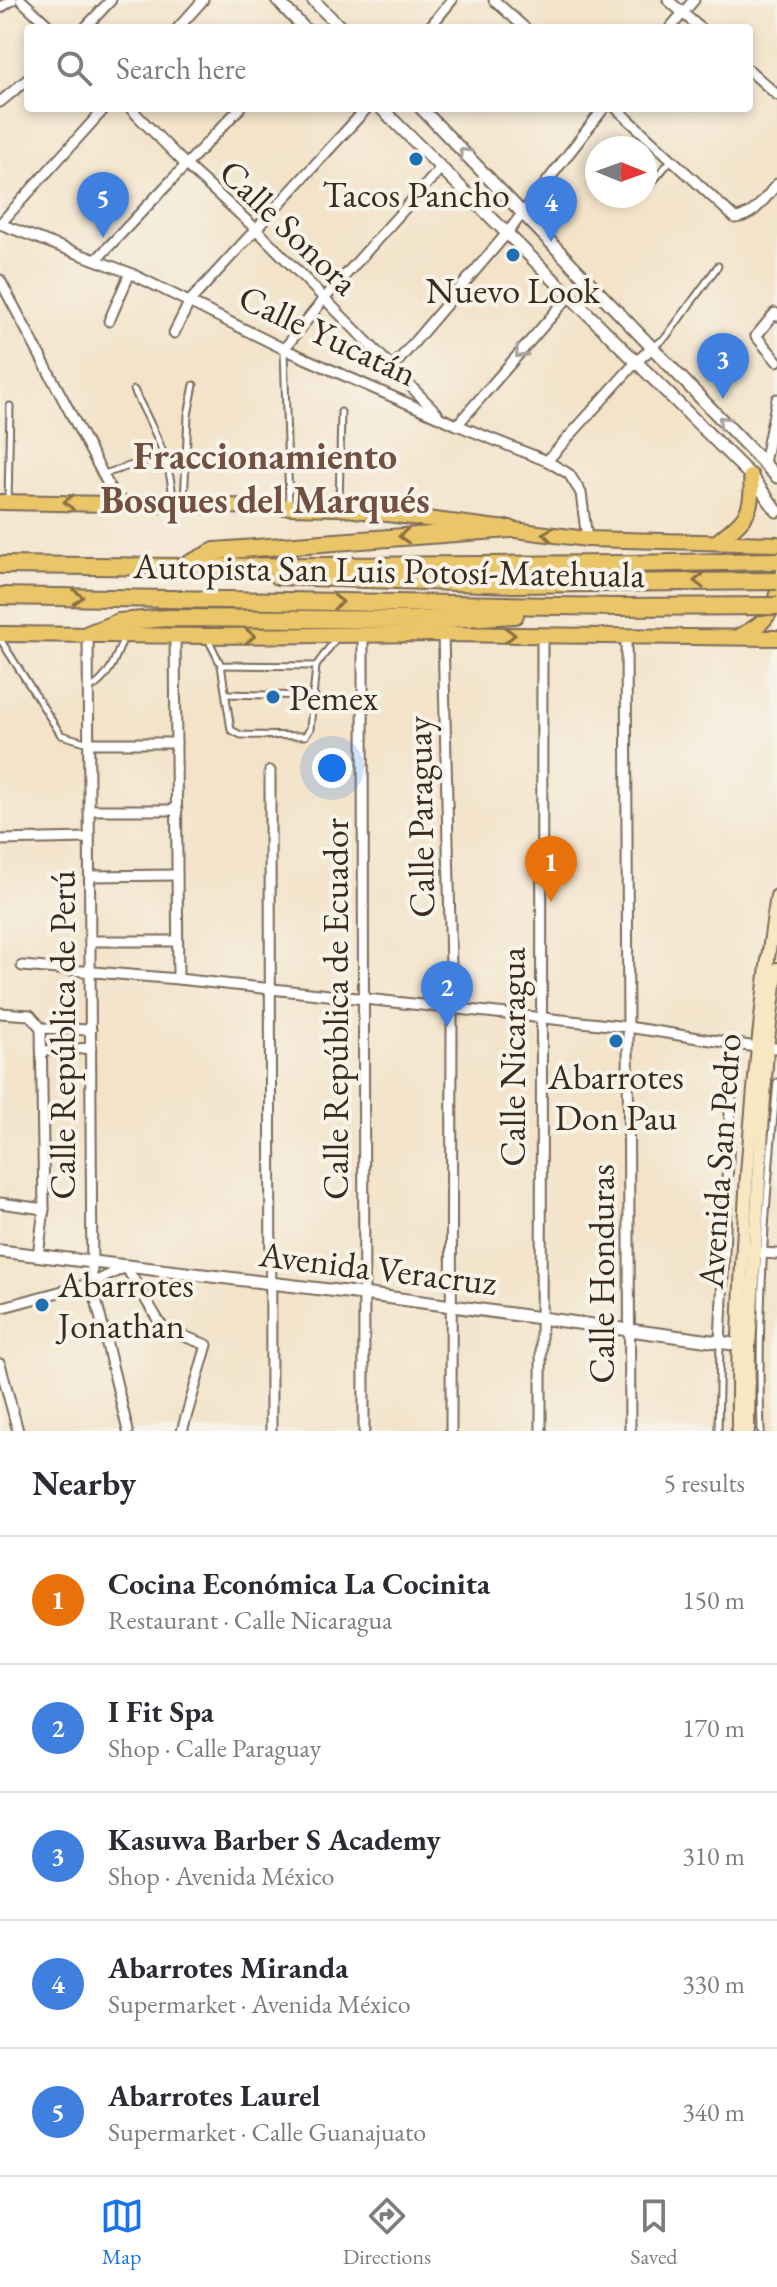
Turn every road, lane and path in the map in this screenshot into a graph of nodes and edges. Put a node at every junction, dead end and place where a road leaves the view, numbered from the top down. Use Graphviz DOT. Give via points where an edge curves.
graph roads {
  1 [pos="12,0"];
  2 [pos="21,0"];
  3 [pos="111,0"];
  4 [pos="203,0"];
  5 [pos="277,0"];
  6 [pos="313,0"];
  7 [pos="452,0"];
  8 [pos="494,0"];
  9 [pos="668,0"];
  10 [pos="694,0"];
  11 [pos="0,8"];
  12 [pos="683,13"];
  13 [pos="47,24"];
  14 [pos="89,24"];
  15 [pos="182,24"];
  16 [pos="300,24"];
  17 [pos="337,24"];
  18 [pos="432,24"];
  19 [pos="521,24"];
  20 [pos="673,24"];
  21 [pos="695,24"];
  22 [pos="753,74"];
  23 [pos="24,82"];
  24 [pos="777,95"];
  25 [pos="0,102"];
  26 [pos="101,112"];
  27 [pos="134,112"];
  28 [pos="236,112"];
  29 [pos="363,112"];
  30 [pos="385,112"];
  31 [pos="425,112"];
  32 [pos="601,112"];
  33 [pos="620,112"];
  34 [pos="671,159"];
  35 [pos="187,166"];
  36 [pos="441,168"];
  37 [pos="657,176"];
  38 [pos="777,184"];
  39 [pos="522,212"];
  40 [pos="0,224"];
  41 [pos="257,230"];
  42 [pos="508,232"];
  43 [pos="96,260"];
  44 [pos="718,266"];
  45 [pos="130,273"];
  46 [pos="0,280"];
  47 [pos="571,294"];
  48 [pos="323,300"];
  49 [pos="190,301"];
  50 [pos="777,316"];
  51 [pos="109,321"];
  52 [pos="174,333"];
  53 [pos="652,348"];
  54 [pos="284,349"];
  55 [pos="637,361"];
  56 [pos="777,361"];
  57 [pos="393,367"];
  58 [pos="194,385"];
  59 [pos="134,390"];
  60 [pos="777,399"];
  61 [pos="10,406"];
  62 [pos="341,412"];
  63 [pos="442,418"];
  64 [pos="457,425"];
  65 [pos="145,461"];
  66 [pos="547,461"];
  67 [pos="764,463"];
  68 [pos="103,474"];
  69 [pos="751,476"];
  70 [pos="777,477"];
  71 [pos="4,502"];
  72 [pos="118,503"];
  73 [pos="179,504"];
  74 [pos="289,507"];
  75 [pos="339,508"];
  76 [pos="777,511"];
  77 [pos="510,529"];
  78 [pos="587,539"];
  79 [pos="718,541"];
  80 [pos="745,542"];
  81 [pos="777,544"];
  82 [pos="777,561"];
  83 [pos="0,565"];
  84 [pos="192,567"];
  85 [pos="424,574"];
  86 [pos="777,583"];
  87 [pos="777,594"];
  88 [pos="0,596"];
  89 [pos="777,606"];
  90 [pos="616,607"];
  91 [pos="88,634"];
  92 [pos="124,634"];
  93 [pos="443,634"];
  94 [pos="175,635"];
  95 [pos="339,635"];
  96 [pos="363,635"];
  97 [pos="542,635"];
  98 [pos="207,636"];
  99 [pos="626,636"];
  100 [pos="0,637"];
  101 [pos="737,637"];
  102 [pos="777,638"];
  103 [pos="221,665"];
  104 [pos="316,666"];
  105 [pos="88,689"];
  106 [pos="226,694"];
  107 [pos="315,696"];
  108 [pos="89,743"];
  109 [pos="176,743"];
  110 [pos="270,771"];
  111 [pos="89,810"];
  112 [pos="177,810"];
  113 [pos="89,838"];
  114 [pos="0,840"];
  115 [pos="177,875"];
  116 [pos="90,876"];
  117 [pos="777,896"];
  118 [pos="90,941"];
  119 [pos="177,941"];
  120 [pos="22,966"];
  121 [pos="777,969"];
  122 [pos="90,971"];
  123 [pos="178,979"];
  124 [pos="270,989"];
  125 [pos="364,999"];
  126 [pos="452,1009"];
  127 [pos="0,1013"];
  128 [pos="540,1018"];
  129 [pos="628,1027"];
  130 [pos="41,1028"];
  131 [pos="91,1030"];
  132 [pos="733,1044"];
  133 [pos="91,1048"];
  134 [pos="767,1048"];
  135 [pos="43,1051"];
  136 [pos="777,1082"];
  137 [pos="765,1157"];
  138 [pos="0,1203"];
  139 [pos="44,1209"];
  140 [pos="0,1251"];
  141 [pos="753,1252"];
  142 [pos="777,1254"];
  143 [pos="38,1256"];
  144 [pos="91,1261"];
  145 [pos="126,1267"];
  146 [pos="270,1282"];
  147 [pos="92,1283"];
  148 [pos="363,1294"];
  149 [pos="450,1306"];
  150 [pos="0,1308"];
  151 [pos="539,1317"];
  152 [pos="630,1330"];
  153 [pos="720,1344"];
  154 [pos="743,1346"];
  155 [pos="0,1364"];
  156 [pos="18,1431"];
  157 [pos="128,1431"];
  158 [pos="182,1431"];
  159 [pos="271,1431"];
  160 [pos="364,1431"];
  161 [pos="451,1431"];
  162 [pos="541,1431"];
  163 [pos="630,1431"];
  164 [pos="718,1431"];
  165 [pos="738,1431"];
  166 [pos="748,1431"];
  167 [pos="761,1431"];
  1 -- 11 [label="street"];
  2 -- 13 [label="street"];
  3 -- 14 [label="street"];
  4 -- 15 [label="street"];
  5 -- 16 [label="street"];
  6 -- 17 [label="street"];
  7 -- 18 [label="street"];
  8 -- 19 [label="street"];
  9 -- 12 [label="street"];
  10 -- 12 [label="street"];
  12 -- 20 [label="street"];
  12 -- 21 [label="street"];
  22 -- 24 [label="street"];
  23 -- 25 [label="street"];
  26 -- 40 [label="street"];
  27 -- 35 [label="street, Calle Sonora"];
  28 -- 35 [label="street"];
  29 -- 41 [label="street"];
  30 -- 36 [label="street"];
  39 -- 31 [label="street, one-way"];
  32 -- 39 [label="street"];
  33 -- 34 [label="street"];
  34 -- 37 [label="lane"];
  34 -- 38 [label="street" via="735,218 754,212"];
  35 -- 41 [label="street, Calle Sonora"];
  35 -- 43 [label="street"];
  36 -- 42 [label="street"];
  36 -- 48 [label="street"];
  39 -- 42 [label="street"];
  39 -- 53 [label="street"];
  40 -- 43 [label="street, Calle Yucatán"];
  41 -- 48 [label="street, Calle Sonora"];
  41 -- 49 [label="street"];
  42 -- 47 [label="street"];
  42 -- 57 [label="street"];
  43 -- 45 [label="street, Calle Yucatán"];
  44 -- 53 [label="lane" via="666,337"];
  45 -- 49 [label="street, Calle Yucatán"];
  45 -- 51 [label="street"];
  46 -- 68 [label="street"];
  47 -- 55 [label="street"];
  47 -- 64 [label="street, one-way"];
  48 -- 54 [label="street"];
  48 -- 57 [label="street, Calle Sonora"];
  49 -- 52 [label="street"];
  49 -- 54 [label="street, Calle Yucatán"];
  50 -- 56 [label="street" via="756,336"];
  53 -- 55 [label="street"];
  67 -- 53 [label="street, one-way"];
  54 -- 63 [label="street, Calle Yucatán"];
  54 -- 74 [label="lane"];
  55 -- 66 [label="street"];
  55 -- 69 [label="street"];
  57 -- 63 [label="street, Calle Sonora"];
  58 -- 73 [label="lane"];
  59 -- 73 [label="lane" via="169,463"];
  60 -- 67 [label="street"];
  61 -- 71 [label="lane"];
  62 -- 75 [label="lane"];
  63 -- 64 [label="street, Calle Yucatán"];
  64 -- 66 [label="street, Calle Yucatán"];
  65 -- 68 [label="lane"];
  66 -- 78 [label="street, Calle Yucatán" via="569,474 581,493"];
  67 -- 70 [label="street"];
  68 -- 72 [label="street"];
  69 -- 76 [label="street"];
  69 -- 79 [label="main road" via="749,512"];
  72 -- 71 [label="main road, one-way"];
  72 -- 73 [label="main road"];
  73 -- 74 [label="main road"];
  74 -- 75 [label="main road"];
  75 -- 77 [label="main road"];
  78 -- 77 [label="main road, one-way"];
  77 -- 84 [label="highway, one-way" via="215,551"];
  78 -- 79 [label="main road"];
  79 -- 80 [label="main road"];
  80 -- 81 [label="main road"];
  80 -- 86 [label="main road" via="769,561"];
  82 -- 85 [label="highway, bridge"];
  83 -- 84 [label="highway"];
  84 -- 85 [label="highway" via="240,575"];
  86 -- 85 [label="highway, one-way, bridge" via="513,584"];
  87 -- 101 [label="main road" via="765,620"];
  88 -- 90 [label="highway, Autopista San Luis Potosí-Matehuala, one-way"];
  89 -- 90 [label="highway, Autopista San Luis Potosí-Matehuala, bridge"];
  90 -- 91 [label="highway" via="431,620 167,618 119,622"];
  91 -- 92 [label="main road"];
  91 -- 100 [label="main road"];
  91 -- 105 [label="street, Calle República de Perú"];
  92 -- 94 [label="main road"];
  92 -- 105 [label="lane" via="106,674"];
  93 -- 96 [label="main road"];
  93 -- 97 [label="main road, one-way"];
  93 -- 126 [label="street, Calle Paraguay"];
  94 -- 98 [label="main road"];
  94 -- 109 [label="street"];
  95 -- 96 [label="main road"];
  98 -- 95 [label="main road, one-way"];
  95 -- 104 [label="lane"];
  96 -- 125 [label="street, Calle República de Ecuador"];
  97 -- 99 [label="main road"];
  97 -- 128 [label="street, Calle Nicaragua"];
  98 -- 103 [label="lane"];
  99 -- 101 [label="main road"];
  99 -- 129 [label="street, Calle Honduras"];
  100 -- 108 [label="lane" via="61,735"];
  101 -- 102 [label="main road"];
  103 -- 104 [label="lane"];
  103 -- 106 [label="lane"];
  104 -- 107 [label="lane"];
  105 -- 108 [label="street, Calle República de Perú"];
  106 -- 107 [label="lane"];
  106 -- 107 [label="lane" via="231,730 241,735 305,736"];
  108 -- 109 [label="street"];
  108 -- 111 [label="street, Calle República de Perú"];
  109 -- 112 [label="street"];
  110 -- 124 [label="street"];
  111 -- 112 [label="street"];
  111 -- 113 [label="street, Calle República de Perú"];
  112 -- 115 [label="street"];
  113 -- 114 [label="street"];
  113 -- 116 [label="street, Calle República de Perú"];
  115 -- 116 [label="street"];
  115 -- 119 [label="street"];
  116 -- 118 [label="street, Calle República de Perú"];
  117 -- 134 [label="main road, Avenida San Pedro" via="762,986"];
  118 -- 119 [label="street"];
  118 -- 122 [label="street, Calle República de Perú"];
  119 -- 123 [label="street"];
  120 -- 122 [label="street"];
  121 -- 134 [label="main road, Avenida San Pedro"];
  122 -- 123 [label="street"];
  122 -- 131 [label="street, Calle República de Perú"];
  123 -- 124 [label="street"];
  124 -- 125 [label="street"];
  124 -- 146 [label="street"];
  125 -- 126 [label="street"];
  125 -- 148 [label="street, Calle República de Ecuador"];
  126 -- 128 [label="street"];
  126 -- 149 [label="street, Calle Paraguay"];
  127 -- 130 [label="street" via="30,1015"];
  128 -- 129 [label="street"];
  128 -- 151 [label="street, Calle Nicaragua"];
  129 -- 132 [label="street"];
  129 -- 152 [label="street, Calle Honduras"];
  130 -- 131 [label="street"];
  130 -- 135 [label="street"];
  131 -- 133 [label="street, Calle República de Perú"];
  132 -- 134 [label="street"];
  132 -- 153 [label="street"];
  133 -- 135 [label="street"];
  133 -- 144 [label="street, Calle República de Perú"];
  134 -- 137 [label="main road, Avenida San Pedro"];
  134 -- 141 [label="main road, Avenida San Pedro"];
  135 -- 139 [label="street"];
  136 -- 137 [label="lane"];
  137 -- 141 [label="main road, Avenida San Pedro"];
  138 -- 139 [label="street"];
  139 -- 143 [label="street"];
  140 -- 143 [label="street, Avenida Veracruz"];
  141 -- 142 [label="street"];
  141 -- 154 [label="main road, Avenida San Pedro"];
  141 -- 167 [label="lane"];
  143 -- 144 [label="street, Avenida Veracruz"];
  144 -- 145 [label="street, Avenida Veracruz"];
  144 -- 147 [label="street, Calle República de Perú"];
  145 -- 146 [label="street, Avenida Veracruz"];
  145 -- 147 [label="street"];
  145 -- 158 [label="street" via="163,1328 207,1345"];
  146 -- 148 [label="street, Avenida Veracruz"];
  146 -- 159 [label="street"];
  147 -- 150 [label="street"];
  147 -- 157 [label="street, Calle República de Perú"];
  148 -- 149 [label="street, Avenida Veracruz"];
  148 -- 160 [label="street, Calle República de Ecuador"];
  149 -- 151 [label="street, Avenida Veracruz"];
  149 -- 161 [label="street, Calle Paraguay"];
  151 -- 152 [label="street, Avenida Veracruz"];
  151 -- 162 [label="street, Calle Nicaragua"];
  152 -- 153 [label="street, Avenida Veracruz"];
  152 -- 163 [label="street, Calle Honduras"];
  153 -- 154 [label="street, Avenida Veracruz"];
  153 -- 164 [label="lane"];
  154 -- 165 [label="main road, Avenida San Pedro"];
  154 -- 166 [label="main road, Avenida San Pedro"];
  155 -- 156 [label="street"];
}
